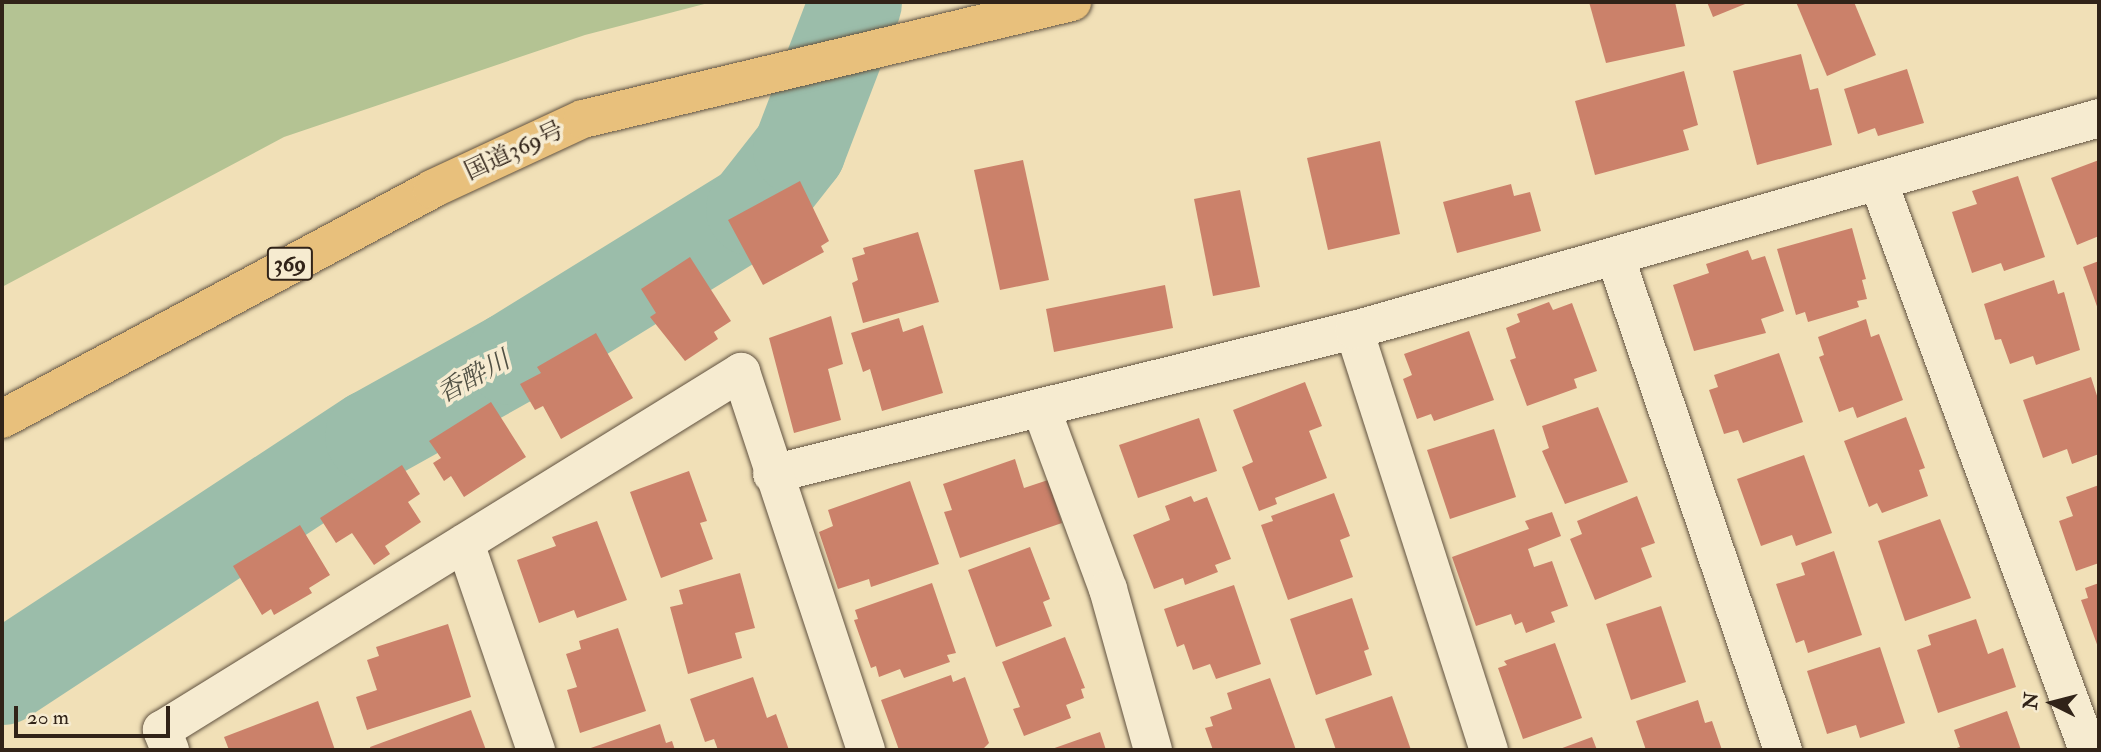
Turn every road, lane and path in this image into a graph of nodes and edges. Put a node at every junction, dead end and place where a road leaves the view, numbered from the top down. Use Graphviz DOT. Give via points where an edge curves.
graph roads {
  1 [pos="1054,5"];
  2 [pos="2099,118"];
  3 [pos="1878,181"];
  4 [pos="1615,256"];
  5 [pos="1354,330"];
  6 [pos="1041,408"];
  7 [pos="2,419"];
  8 [pos="772,474"];
  9 [pos="465,543"];
  10 [pos="170,750"];
  11 [pos="536,750"];
  12 [pos="866,750"];
  13 [pos="1153,750"];
  14 [pos="1489,750"];
  15 [pos="1783,750"];
  16 [pos="2088,750"];
  1 -- 7 [label="highway, 国道369号 / 369" via="583,119 432,189"];
  2 -- 3 [label="street"];
  3 -- 4 [label="street"];
  3 -- 16 [label="street"];
  4 -- 5 [label="street"];
  4 -- 15 [label="street"];
  5 -- 6 [label="street"];
  5 -- 14 [label="street"];
  6 -- 8 [label="street"];
  6 -- 13 [label="street" via="1108,589"];
  8 -- 9 [label="street" via="741,372"];
  8 -- 12 [label="street"];
  9 -- 10 [label="street" via="162,730"];
  9 -- 11 [label="street"];
}
